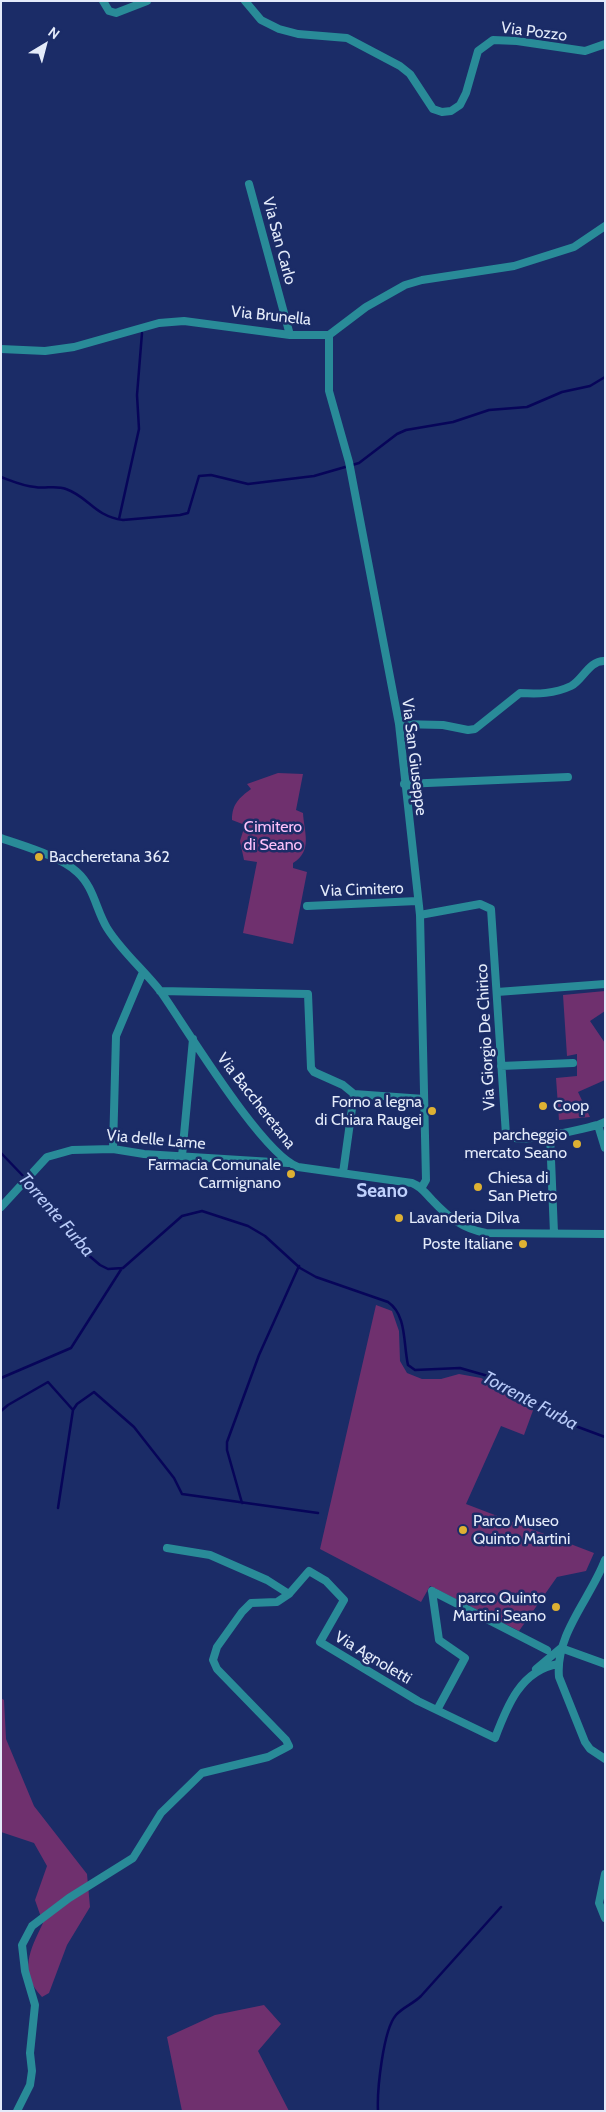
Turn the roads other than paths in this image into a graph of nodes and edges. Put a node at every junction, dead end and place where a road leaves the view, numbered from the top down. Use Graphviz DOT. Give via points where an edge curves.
graph roads {
  1 [pos="103,1"];
  2 [pos="147,1"];
  3 [pos="245,1"];
  4 [pos="605,44"];
  5 [pos="250,184"];
  6 [pos="605,226"];
  7 [pos="290,335"];
  8 [pos="329,335"];
  9 [pos="1,348"];
  10 [pos="605,661"];
  11 [pos="399,724"];
  12 [pos="568,777"];
  13 [pos="404,784"];
  14 [pos="1,838"];
  15 [pos="417,901"];
  16 [pos="307,906"];
  17 [pos="420,915"];
  18 [pos="143,972"];
  19 [pos="605,984"];
  20 [pos="160,991"];
  21 [pos="497,992"];
  22 [pos="193,1039"];
  23 [pos="573,1063"];
  24 [pos="501,1066"];
  25 [pos="354,1094"];
  26 [pos="424,1099"];
  27 [pos="601,1124"];
  28 [pos="550,1135"];
  29 [pos="605,1148"];
  30 [pos="112,1149"];
  31 [pos="182,1156"];
  32 [pos="288,1163"];
  33 [pos="343,1173"];
  34 [pos="423,1185"];
  35 [pos="1,1207"];
  36 [pos="554,1233"];
  37 [pos="605,1234"];
  38 [pos="167,1548"];
  39 [pos="605,1560"];
  40 [pos="603,1569"];
  41 [pos="289,1594"];
  42 [pos="561,1648"];
  43 [pos="547,1650"];
  44 [pos="558,1664"];
  45 [pos="605,1664"];
  46 [pos="532,1674"];
  47 [pos="437,1710"];
  48 [pos="605,1759"];
  49 [pos="605,1874"];
  50 [pos="605,1918"];
  51 [pos="17,2111"];
  1 -- 2 [label="street" via="109,11 116,13"];
  3 -- 4 [label="street, Via Pozzo" via="261,20 279,29 347,38 400,66 410,74 433,108 442,112 452,111 460,105 478,51 493,40 585,52"];
  5 -- 7 [label="street, Via San Carlo"];
  6 -- 8 [label="street, Via Brunella" via="574,248 514,266 405,285 371,303"];
  7 -- 8 [label="street, Via Brunella"];
  7 -- 9 [label="street, Via Brunella" via="184,321 45,351"];
  8 -- 11 [label="street, Via San Giuseppe" via="329,391 349,462"];
  10 -- 11 [label="street" via="597,662 567,688 548,694 520,693 475,729"];
  11 -- 13 [label="street, Via San Giuseppe"];
  12 -- 13 [label="street"];
  13 -- 15 [label="street, Via San Giuseppe"];
  14 -- 18 [label="street, Via Baccheretana" via="78,872 89,887 106,927"];
  15 -- 16 [label="street, Via Cimitero"];
  15 -- 17 [label="street, Via San Giuseppe"];
  17 -- 21 [label="street, Via Giorgio De Chirico" via="480,904 491,909"];
  17 -- 26 [label="street, Via San Giuseppe"];
  18 -- 20 [label="street, Via Baccheretana"];
  18 -- 30 [label="street" via="116,1036"];
  19 -- 21 [label="street"];
  20 -- 22 [label="street, Via Baccheretana"];
  20 -- 25 [label="street" via="308,994 311,1068"];
  21 -- 24 [label="street, Via Giorgio De Chirico"];
  22 -- 31 [label="street"];
  22 -- 32 [label="street, Via Baccheretana" via="246,1114"];
  23 -- 24 [label="street"];
  24 -- 28 [label="street, Via Giorgio De Chirico" via="506,1135 514,1139"];
  25 -- 26 [label="street"];
  25 -- 33 [label="street"];
  26 -- 34 [label="street, Via San Giuseppe"];
  27 -- 28 [label="street, Via Giorgio De Chirico"];
  27 -- 29 [label="street"];
  28 -- 36 [label="street"];
  30 -- 31 [label="street, Via delle Lame"];
  30 -- 35 [label="street, Via delle Lame" via="72,1150 53,1155"];
  31 -- 32 [label="street, Via delle Lame"];
  32 -- 33 [label="street, Via Baccheretana"];
  33 -- 34 [label="street, Via Baccheretana"];
  34 -- 36 [label="street" via="453,1220 474,1231 486,1234"];
  36 -- 37 [label="street"];
  38 -- 41 [label="street" via="210,1555 267,1580"];
  39 -- 40 [label="street"];
  40 -- 42 [label="street"];
  41 -- 47 [label="street, Via Agnoletti" via="309,1571 326,1582 344,1600 320,1642"];
  41 -- 51 [label="street" via="276,1602 251,1603 217,1647 213,1660 217,1669 289,1746 268,1757 202,1773 161,1813 133,1858 32,1926 22,1945 25,1971 35,2005 30,2085"];
  42 -- 44 [label="street"];
  42 -- 45 [label="street"];
  42 -- 46 [label="street, Via Agnoletti"];
  43 -- 47 [label="street" via="432,1591 439,1640 465,1658"];
  44 -- 46 [label="street, Via Agnoletti"];
  44 -- 48 [label="street" via="559,1677 585,1742"];
  46 -- 47 [label="street, Via Agnoletti" via="515,1693 496,1738"];
  49 -- 50 [label="street" via="599,1903"];
}
